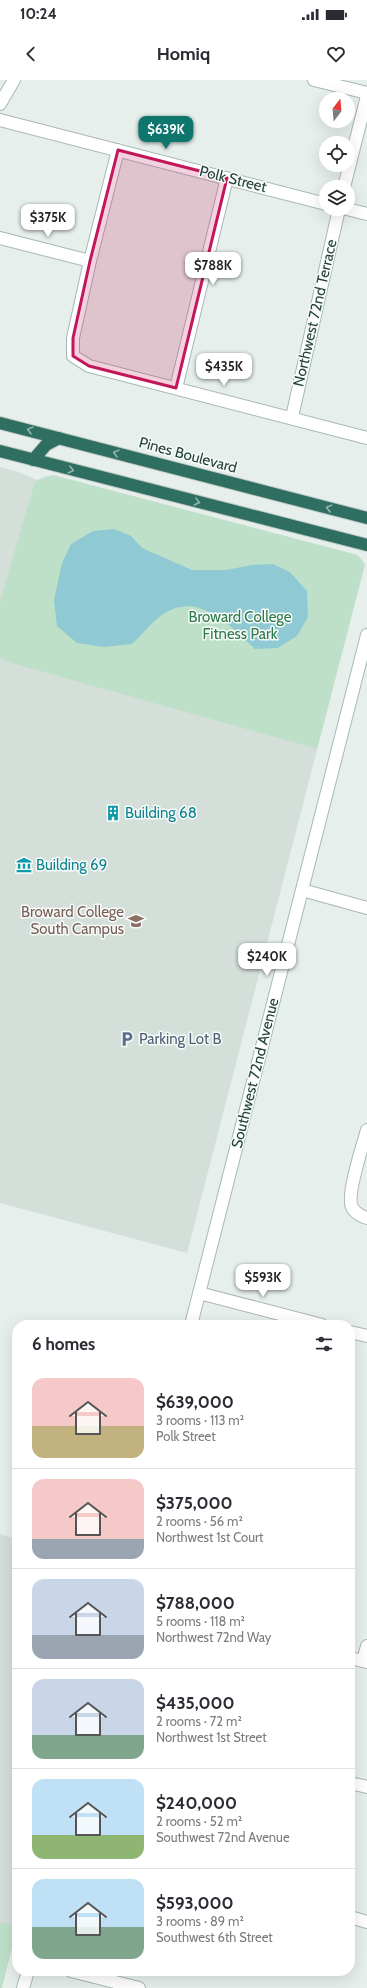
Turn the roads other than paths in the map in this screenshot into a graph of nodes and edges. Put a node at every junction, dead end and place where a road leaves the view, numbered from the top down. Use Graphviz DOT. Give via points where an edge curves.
graph roads {
  1 [pos="14,80"];
  2 [pos="314,80"];
  3 [pos="367,94"];
  4 [pos="0,104"];
  5 [pos="0,120"];
  6 [pos="118,150"];
  7 [pos="227,178"];
  8 [pos="346,180"];
  9 [pos="319,202"];
  10 [pos="355,211"];
  11 [pos="367,214"];
  12 [pos="337,216"];
  13 [pos="0,238"];
  14 [pos="90,261"];
  15 [pos="176,388"];
  16 [pos="292,417"];
  17 [pos="0,423"];
  18 [pos="59,438"];
  19 [pos="367,438"];
  20 [pos="0,452"];
  21 [pos="33,460"];
  22 [pos="367,518"];
  23 [pos="367,545"];
  24 [pos="367,635"];
  25 [pos="302,890"];
  26 [pos="367,908"];
  27 [pos="367,1130"];
  28 [pos="367,1218"];
  29 [pos="199,1293"];
  30 [pos="192,1320"];
  31 [pos="301,1320"];
  32 [pos="355,1333"];
  33 [pos="367,1336"];
  34 [pos="367,1646"];
  35 [pos="355,1659"];
  36 [pos="365,1662"];
  37 [pos="355,1784"];
  38 [pos="367,1787"];
  39 [pos="355,1918"];
  40 [pos="367,1922"];
  41 [pos="27,1976"];
  42 [pos="91,1976"];
  43 [pos="23,1988"];
  44 [pos="139,1988"];
  1 -- 4 [label="street"];
  2 -- 3 [label="street"];
  3 -- 8 [label="street"];
  5 -- 6 [label="street, Polk Street"];
  6 -- 7 [label="street, Polk Street"];
  6 -- 14 [label="street"];
  7 -- 9 [label="street, Polk Street"];
  7 -- 15 [label="street"];
  10 -- 11 [label="street"];
  12 -- 16 [label="street, Northwest 72nd Terrace"];
  13 -- 14 [label="street"];
  14 -- 15 [label="street" via="73,338 72,356 89,366"];
  15 -- 16 [label="street"];
  16 -- 19 [label="street"];
  18 -- 17 [label="highway, Pines Boulevard, one-way"];
  18 -- 21 [label="highway" via="46,445"];
  22 -- 18 [label="highway, Pines Boulevard, one-way"];
  20 -- 21 [label="highway"];
  21 -- 23 [label="highway, one-way"];
  24 -- 25 [label="street, Southwest 72nd Avenue"];
  25 -- 26 [label="street"];
  25 -- 29 [label="street, Southwest 72nd Avenue"];
  27 -- 28 [label="street" via="350,1196 352,1208"];
  29 -- 30 [label="street, Southwest 72nd Avenue"];
  29 -- 31 [label="street"];
  32 -- 33 [label="street"];
  34 -- 36 [label="street"];
  35 -- 36 [label="street"];
  37 -- 38 [label="street"];
  39 -- 40 [label="street"];
  41 -- 43 [label="street"];
  42 -- 44 [label="street"];
}
